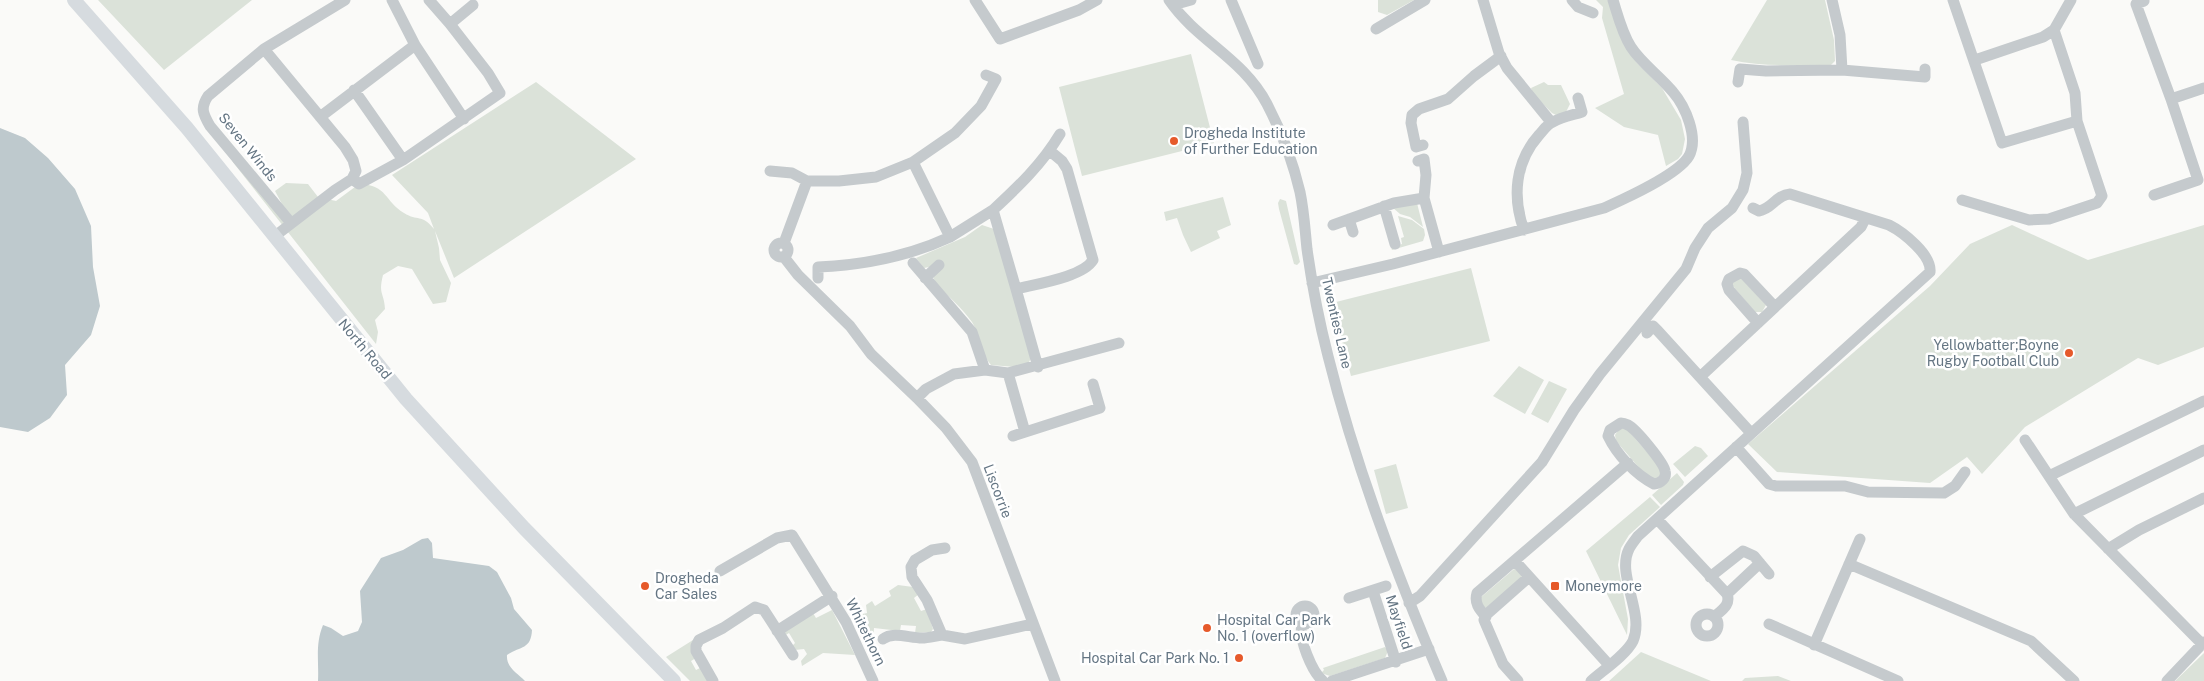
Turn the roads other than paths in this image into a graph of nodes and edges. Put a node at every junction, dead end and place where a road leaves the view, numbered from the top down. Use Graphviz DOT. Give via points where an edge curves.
graph roads {
  1 [pos="74,0"];
  2 [pos="345,0"];
  3 [pos="429,0"];
  4 [pos="975,0"];
  5 [pos="1096,0"];
  6 [pos="1191,0"];
  7 [pos="1231,0"];
  8 [pos="1425,0"];
  9 [pos="1483,0"];
  10 [pos="1572,0"];
  11 [pos="1613,0"];
  12 [pos="1832,0"];
  13 [pos="1953,0"];
  14 [pos="396,1"];
  15 [pos="2068,1"];
  16 [pos="2144,1"];
  17 [pos="1171,3"];
  18 [pos="473,5"];
  19 [pos="1592,13"];
  20 [pos="450,24"];
  21 [pos="1376,29"];
  22 [pos="2054,30"];
  23 [pos="414,45"];
  24 [pos="264,49"];
  25 [pos="1500,56"];
  26 [pos="1975,60"];
  27 [pos="1258,64"];
  28 [pos="1925,69"];
  29 [pos="1842,70"];
  30 [pos="986,75"];
  31 [pos="1738,82"];
  32 [pos="2204,88"];
  33 [pos="354,90"];
  34 [pos="1578,98"];
  35 [pos="2171,99"];
  36 [pos="320,117"];
  37 [pos="464,118"];
  38 [pos="2077,121"];
  39 [pos="1551,122"];
  40 [pos="1742,122"];
  41 [pos="1060,134"];
  42 [pos="1423,145"];
  43 [pos="1050,152"];
  44 [pos="403,160"];
  45 [pos="1418,161"];
  46 [pos="914,162"];
  47 [pos="770,171"];
  48 [pos="2201,179"];
  49 [pos="352,180"];
  50 [pos="807,181"];
  51 [pos="2154,195"];
  52 [pos="1424,198"];
  53 [pos="1384,206"];
  54 [pos="1968,206"];
  55 [pos="1753,208"];
  56 [pos="993,210"];
  57 [pos="1349,219"];
  58 [pos="1865,219"];
  59 [pos="291,223"];
  60 [pos="1333,225"];
  61 [pos="1524,230"];
  62 [pos="1353,232"];
  63 [pos="275,236"];
  64 [pos="950,237"];
  65 [pos="1395,244"];
  66 [pos="1439,252"];
  67 [pos="913,263"];
  68 [pos="939,265"];
  69 [pos="818,278"];
  70 [pos="925,278"];
  71 [pos="1312,283"];
  72 [pos="1016,290"];
  73 [pos="1775,307"];
  74 [pos="1758,323"];
  75 [pos="1647,333"];
  76 [pos="1119,343"];
  77 [pos="1038,367"];
  78 [pos="985,370"];
  79 [pos="1008,373"];
  80 [pos="1700,377"];
  81 [pos="1093,384"];
  82 [pos="917,398"];
  83 [pos="2204,401"];
  84 [pos="1025,432"];
  85 [pos="1751,433"];
  86 [pos="1013,436"];
  87 [pos="2025,440"];
  88 [pos="1736,447"];
  89 [pos="2204,450"];
  90 [pos="1628,463"];
  91 [pos="1965,472"];
  92 [pos="2049,476"];
  93 [pos="2204,498"];
  94 [pos="2074,514"];
  95 [pos="1657,519"];
  96 [pos="1860,539"];
  97 [pos="945,548"];
  98 [pos="2108,549"];
  99 [pos="1514,561"];
  100 [pos="1760,563"];
  101 [pos="1849,564"];
  102 [pos="720,571"];
  103 [pos="1769,574"];
  104 [pos="1530,577"];
  105 [pos="1710,577"];
  106 [pos="1386,586"];
  107 [pos="1373,591"];
  108 [pos="1727,594"];
  109 [pos="832,596"];
  110 [pos="1349,598"];
  111 [pos="1409,603"];
  112 [pos="1486,617"];
  113 [pos="1714,617"];
  114 [pos="1032,624"];
  115 [pos="1769,624"];
  116 [pos="1302,625"];
  117 [pos="777,631"];
  118 [pos="942,634"];
  119 [pos="883,639"];
  120 [pos="2203,643"];
  121 [pos="1814,645"];
  122 [pos="1429,649"];
  123 [pos="793,655"];
  124 [pos="1396,662"];
  125 [pos="1609,665"];
  126 [pos="674,681"];
  127 [pos="713,681"];
  128 [pos="873,681"];
  129 [pos="1056,681"];
  130 [pos="1323,681"];
  131 [pos="1332,681"];
  132 [pos="1442,681"];
  133 [pos="1518,681"];
  134 [pos="1591,681"];
  135 [pos="1898,681"];
  136 [pos="2074,681"];
  137 [pos="2166,681"];
  1 -- 63 [label="main road, North Road" via="187,128"];
  2 -- 24 [label="street, Seven Winds"];
  3 -- 20 [label="street"];
  4 -- 5 [label="street" via="1000,39"];
  6 -- 17 [label="street"];
  7 -- 27 [label="street"];
  8 -- 21 [label="street"];
  9 -- 25 [label="street"];
  10 -- 19 [label="street"];
  11 -- 61 [label="street" via="1631,47 1673,92 1683,108 1691,129 1689,156 1676,169 1637,193 1604,208"];
  12 -- 29 [label="street" via="1840,35"];
  13 -- 26 [label="street"];
  14 -- 23 [label="street"];
  15 -- 22 [label="street"];
  16 -- 35 [label="street" via="2136,4"];
  17 -- 71 [label="street, Twenties Lane" via="1191,27 1241,69 1267,104 1300,190"];
  18 -- 20 [label="street"];
  20 -- 37 [label="street" via="500,93"];
  22 -- 26 [label="street" via="2043,38"];
  22 -- 38 [label="street" via="2075,93"];
  23 -- 33 [label="street"];
  23 -- 37 [label="street"];
  24 -- 36 [label="street"];
  24 -- 59 [label="street, Seven Winds" via="208,96 202,104 203,114"];
  25 -- 39 [label="street"];
  25 -- 42 [label="street" via="1448,99 1419,109 1412,115 1416,147"];
  26 -- 38 [label="street" via="2002,143"];
  28 -- 29 [label="street" via="1925,77"];
  29 -- 31 [label="street" via="1740,69"];
  30 -- 46 [label="street" via="996,79 981,106 954,133"];
  32 -- 35 [label="street"];
  33 -- 36 [label="street"];
  33 -- 44 [label="street"];
  34 -- 39 [label="street" via="1582,112"];
  35 -- 48 [label="street"];
  36 -- 49 [label="street" via="353,160 356,171"];
  37 -- 44 [label="street"];
  38 -- 54 [label="street" via="2102,196 2097,203 2040,221"];
  39 -- 61 [label="street" via="1531,144 1516,182 1516,199"];
  40 -- 111 [label="street" via="1747,173 1743,190 1732,208 1708,228 1686,269 1600,374 1542,462 1420,596"];
  41 -- 43 [label="street"];
  43 -- 56 [label="street"];
  43 -- 72 [label="street" via="1067,169 1093,260 1080,272"];
  44 -- 49 [label="street" via="359,184"];
  45 -- 52 [label="street" via="1424,159"];
  46 -- 50 [label="street" via="876,177"];
  46 -- 64 [label="street"];
  47 -- 50 [label="street" via="792,173"];
  48 -- 51 [label="street"];
  49 -- 59 [label="street"];
  50 -- 82 [label="street, Liscorrie" via="784,243 789,251 784,257 850,326 871,354"];
  52 -- 53 [label="street"];
  52 -- 66 [label="street"];
  53 -- 57 [label="street"];
  53 -- 65 [label="street"];
  55 -- 58 [label="street" via="1764,210 1782,194 1790,194"];
  56 -- 64 [label="street"];
  56 -- 72 [label="street"];
  57 -- 60 [label="street"];
  57 -- 62 [label="street"];
  58 -- 73 [label="street" via="1861,227"];
  58 -- 85 [label="street" via="1903,232 1924,255 1930,272"];
  59 -- 63 [label="street"];
  61 -- 66 [label="street"];
  63 -- 126 [label="main road, North Road" via="406,399 531,535"];
  64 -- 69 [label="street" via="872,263 818,267"];
  66 -- 71 [label="street"];
  67 -- 70 [label="street"];
  68 -- 70 [label="street"];
  70 -- 78 [label="street" via="972,332"];
  71 -- 111 [label="street, Twenties Lane" via="1350,434 1372,506"];
  72 -- 77 [label="street"];
  73 -- 74 [label="street"];
  73 -- 74 [label="street" via="1744,274 1729,278 1729,290"];
  74 -- 80 [label="street"];
  75 -- 80 [label="street" via="1653,326"];
  76 -- 77 [label="street"];
  77 -- 79 [label="street"];
  78 -- 79 [label="street"];
  78 -- 82 [label="street" via="954,374 926,389"];
  79 -- 84 [label="street"];
  80 -- 85 [label="street"];
  81 -- 84 [label="street" via="1100,408"];
  82 -- 114 [label="street, Liscorrie" via="972,462"];
  83 -- 92 [label="street"];
  84 -- 86 [label="street"];
  85 -- 88 [label="street"];
  87 -- 92 [label="street"];
  88 -- 91 [label="street" via="1769,484 1776,486 1845,486 1868,492 1944,493"];
  88 -- 95 [label="street"];
  89 -- 94 [label="street"];
  90 -- 90 [label="street" via="1608,436 1610,430 1621,423 1628,424 1663,465 1664,479 1654,484"];
  90 -- 99 [label="street"];
  92 -- 94 [label="street"];
  93 -- 98 [label="street" via="2138,530"];
  94 -- 98 [label="street"];
  95 -- 105 [label="street"];
  95 -- 125 [label="street" via="1628,550 1627,573 1635,632 1630,644"];
  96 -- 101 [label="street"];
  97 -- 118 [label="street" via="932,550 915,560 911,567 912,577 927,600"];
  98 -- 120 [label="street"];
  99 -- 104 [label="street"];
  99 -- 112 [label="street" via="1478,592 1478,607"];
  100 -- 103 [label="street"];
  100 -- 105 [label="street" via="1749,552 1743,551"];
  100 -- 108 [label="street"];
  101 -- 121 [label="street"];
  101 -- 136 [label="street" via="2031,641"];
  102 -- 109 [label="street, Whitethorn" via="777,538 792,535"];
  104 -- 112 [label="street"];
  104 -- 125 [label="street"];
  105 -- 108 [label="street"];
  106 -- 107 [label="street, Mayfield"];
  107 -- 110 [label="street, Mayfield"];
  107 -- 124 [label="street, Mayfield"];
  108 -- 113 [label="street" via="1728,605"];
  109 -- 117 [label="street, Whitethorn"];
  109 -- 128 [label="street, Whitethorn"];
  111 -- 122 [label="street, Twenties Lane"];
  112 -- 133 [label="street" via="1484,620 1502,664"];
  114 -- 118 [label="street" via="965,639"];
  114 -- 129 [label="street, Liscorrie"];
  115 -- 121 [label="street"];
  116 -- 130 [label="street" via="1300,631 1312,667"];
  117 -- 123 [label="street"];
  117 -- 127 [label="street" via="764,610 755,607 700,640 696,651"];
  118 -- 119 [label="street" via="922,638 894,635"];
  120 -- 137 [label="street"];
  121 -- 135 [label="street"];
  122 -- 124 [label="street, Mayfield"];
  122 -- 132 [label="street, Twenties Lane"];
  124 -- 131 [label="street, Mayfield"];
  125 -- 134 [label="street"];
}
